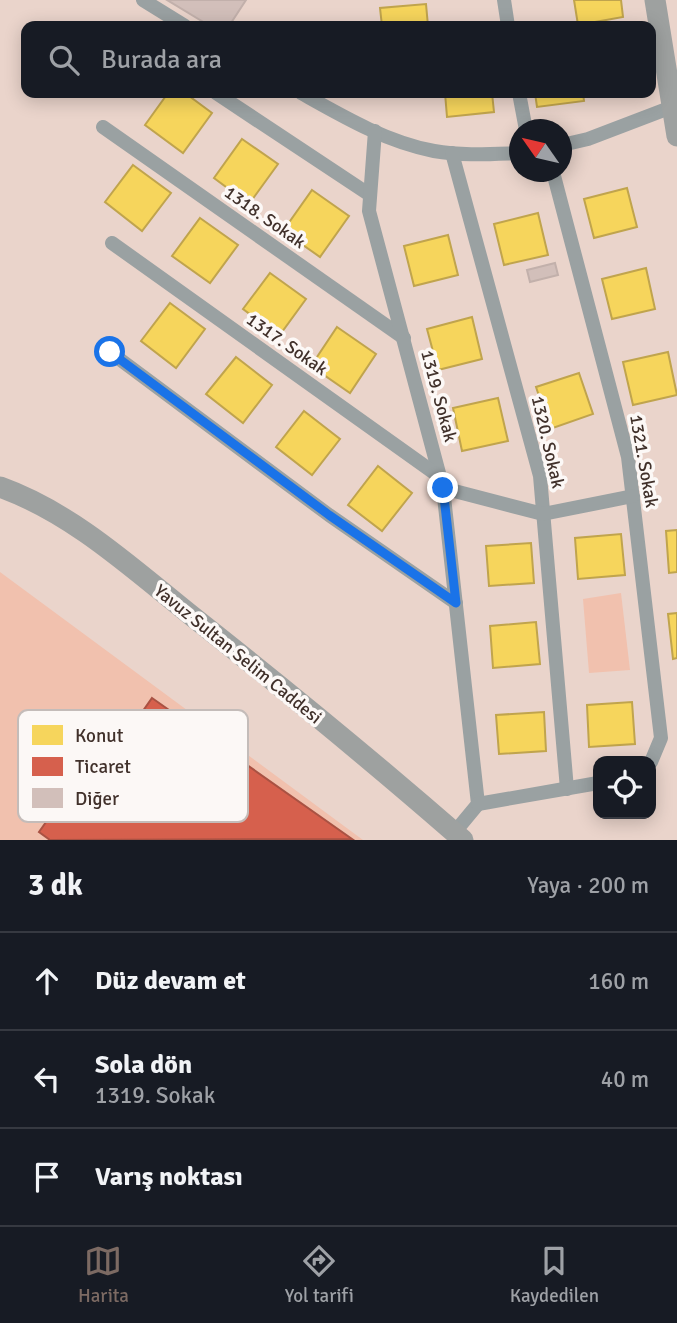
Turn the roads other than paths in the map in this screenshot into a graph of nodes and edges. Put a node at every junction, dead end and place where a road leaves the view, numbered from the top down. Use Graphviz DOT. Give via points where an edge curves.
graph roads {
  1 [pos="143,0"];
  2 [pos="504,0"];
  3 [pos="655,0"];
  4 [pos="157,5"];
  5 [pos="178,21"];
  6 [pos="507,21"];
  7 [pos="224,98"];
  8 [pos="310,98"];
  9 [pos="521,98"];
  10 [pos="674,106"];
  11 [pos="524,119"];
  12 [pos="103,127"];
  13 [pos="375,131"];
  14 [pos="677,136"];
  15 [pos="572,143"];
  16 [pos="452,153"];
  17 [pos="509,153"];
  18 [pos="556,182"];
  19 [pos="370,195"];
  20 [pos="112,243"];
  21 [pos="404,338"];
  22 [pos="110,352"];
  23 [pos="442,482"];
  24 [pos="0,487"];
  25 [pos="632,496"];
  26 [pos="543,514"];
  27 [pos="456,603"];
  28 [pos="654,756"];
  29 [pos="593,784"];
  30 [pos="567,789"];
  31 [pos="478,804"];
  32 [pos="458,836"];
  1 -- 4 [label="street"];
  2 -- 6 [label="street"];
  3 -- 10 [label="street"];
  4 -- 5 [label="street"];
  7 -- 19 [label="street"];
  8 -- 13 [label="street"];
  9 -- 11 [label="street"];
  10 -- 14 [label="street"];
  10 -- 15 [label="street"];
  12 -- 21 [label="street, 1318. Sokak"];
  13 -- 16 [label="street"];
  13 -- 19 [label="street, 1319. Sokak"];
  16 -- 17 [label="street"];
  16 -- 26 [label="street, 1320. Sokak" via="540,476"];
  18 -- 25 [label="street, 1321. Sokak" via="628,457"];
  19 -- 21 [label="street, 1319. Sokak" via="369,211"];
  20 -- 23 [label="street, 1317. Sokak"];
  21 -- 23 [label="street, 1319. Sokak"];
  22 -- 27 [label="street"];
  23 -- 26 [label="street"];
  23 -- 27 [label="street, 1319. Sokak"];
  24 -- 32 [label="street, Yavuz Sultan Selim Caddesi" via="58,514 107,548"];
  25 -- 26 [label="street"];
  25 -- 28 [label="street, 1321. Sokak" via="661,738"];
  26 -- 30 [label="street, 1320. Sokak"];
  27 -- 31 [label="street, 1319. Sokak"];
  29 -- 30 [label="street"];
  30 -- 31 [label="street"];
  31 -- 32 [label="street"];
}
